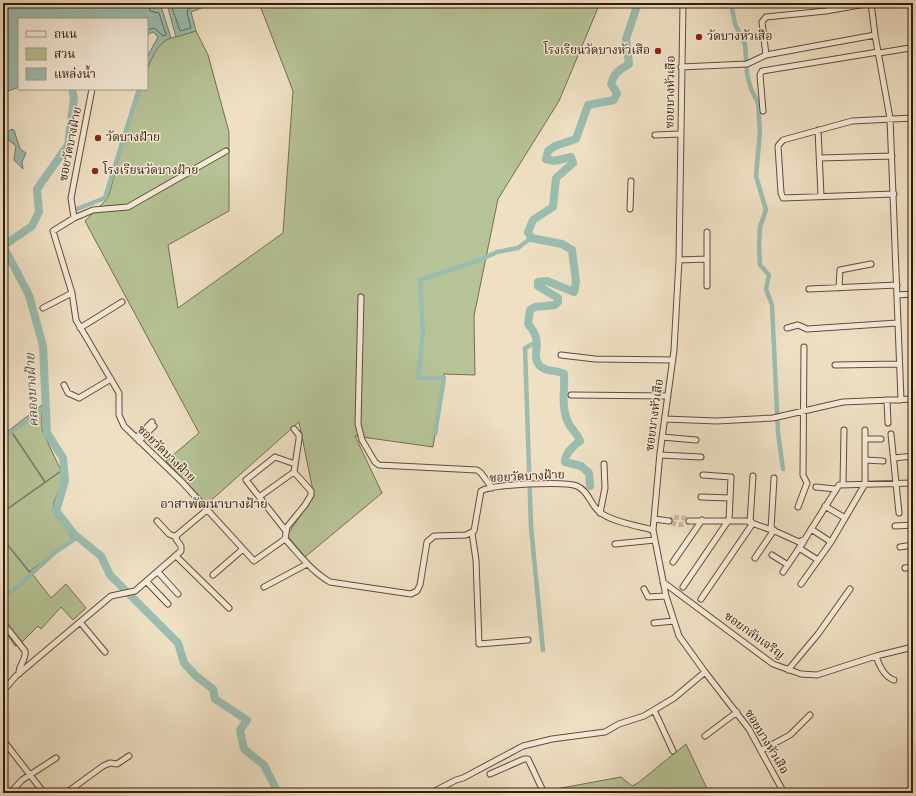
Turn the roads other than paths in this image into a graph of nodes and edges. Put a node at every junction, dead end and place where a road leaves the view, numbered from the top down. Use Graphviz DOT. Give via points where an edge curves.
graph roads {
  1 [pos="683,3"];
  2 [pos="871,3"];
  3 [pos="875,35"];
  4 [pos="910,48"];
  5 [pos="878,53"];
  6 [pos="766,55"];
  7 [pos="682,67"];
  8 [pos="92,90"];
  9 [pos="763,111"];
  10 [pos="890,118"];
  11 [pos="913,118"];
  12 [pos="818,130"];
  13 [pos="680,134"];
  14 [pos="655,135"];
  15 [pos="226,151"];
  16 [pos="892,156"];
  17 [pos="820,158"];
  18 [pos="632,182"];
  19 [pos="894,194"];
  20 [pos="821,196"];
  21 [pos="630,209"];
  22 [pos="74,218"];
  23 [pos="706,232"];
  24 [pos="707,259"];
  25 [pos="678,260"];
  26 [pos="871,264"];
  27 [pos="896,285"];
  28 [pos="707,286"];
  29 [pos="839,288"];
  30 [pos="809,289"];
  31 [pos="72,293"];
  32 [pos="913,294"];
  33 [pos="897,295"];
  34 [pos="361,297"];
  35 [pos="122,302"];
  36 [pos="43,308"];
  37 [pos="897,323"];
  38 [pos="80,328"];
  39 [pos="787,328"];
  40 [pos="804,347"];
  41 [pos="562,355"];
  42 [pos="673,360"];
  43 [pos="899,364"];
  44 [pos="835,365"];
  45 [pos="111,379"];
  46 [pos="64,385"];
  47 [pos="571,395"];
  48 [pos="668,396"];
  49 [pos="913,399"];
  50 [pos="887,400"];
  51 [pos="901,400"];
  52 [pos="804,410"];
  53 [pos="665,419"];
  54 [pos="888,423"];
  55 [pos="153,424"];
  56 [pos="294,429"];
  57 [pos="844,430"];
  58 [pos="865,430"];
  59 [pos="892,434"];
  60 [pos="662,437"];
  61 [pos="865,439"];
  62 [pos="881,439"];
  63 [pos="137,440"];
  64 [pos="696,440"];
  65 [pos="660,454"];
  66 [pos="913,456"];
  67 [pos="701,457"];
  68 [pos="894,458"];
  69 [pos="865,460"];
  70 [pos="883,461"];
  71 [pos="295,464"];
  72 [pos="604,464"];
  73 [pos="294,472"];
  74 [pos="703,475"];
  75 [pos="753,476"];
  76 [pos="774,478"];
  77 [pos="913,482"];
  78 [pos="843,484"];
  79 [pos="865,484"];
  80 [pos="897,484"];
  81 [pos="816,487"];
  82 [pos="492,488"];
  83 [pos="835,489"];
  84 [pos="260,497"];
  85 [pos="702,497"];
  86 [pos="730,498"];
  87 [pos="825,506"];
  88 [pos="798,507"];
  89 [pos="208,509"];
  90 [pos="600,513"];
  91 [pos="899,513"];
  92 [pos="845,518"];
  93 [pos="654,519"];
  94 [pos="702,520"];
  95 [pos="669,521"];
  96 [pos="689,521"];
  97 [pos="729,521"];
  98 [pos="157,522"];
  99 [pos="752,523"];
  100 [pos="913,525"];
  101 [pos="895,526"];
  102 [pos="811,529"];
  103 [pos="653,530"];
  104 [pos="772,530"];
  105 [pos="286,531"];
  106 [pos="472,533"];
  107 [pos="176,537"];
  108 [pos="285,539"];
  109 [pos="806,539"];
  110 [pos="655,540"];
  111 [pos="831,542"];
  112 [pos="615,544"];
  113 [pos="913,546"];
  114 [pos="900,547"];
  115 [pos="799,548"];
  116 [pos="243,549"];
  117 [pos="772,555"];
  118 [pos="176,556"];
  119 [pos="755,558"];
  120 [pos="818,560"];
  121 [pos="673,562"];
  122 [pos="307,564"];
  123 [pos="788,565"];
  124 [pos="913,567"];
  125 [pos="905,568"];
  126 [pos="158,572"];
  127 [pos="783,572"];
  128 [pos="213,575"];
  129 [pos="147,582"];
  130 [pos="663,582"];
  131 [pos="801,584"];
  132 [pos="264,586"];
  133 [pos="683,587"];
  134 [pos="850,588"];
  135 [pos="644,589"];
  136 [pos="178,594"];
  137 [pos="666,596"];
  138 [pos="702,598"];
  139 [pos="168,604"];
  140 [pos="229,608"];
  141 [pos="674,621"];
  142 [pos="80,622"];
  143 [pos="654,623"];
  144 [pos="3,624"];
  145 [pos="528,640"];
  146 [pos="913,647"];
  147 [pos="105,652"];
  148 [pos="876,656"];
  149 [pos="788,670"];
  150 [pos="705,672"];
  151 [pos="19,674"];
  152 [pos="894,680"];
  153 [pos="3,691"];
  154 [pos="654,710"];
  155 [pos="737,712"];
  156 [pos="810,715"];
  157 [pos="705,736"];
  158 [pos="3,740"];
  159 [pos="762,750"];
  160 [pos="673,751"];
  161 [pos="129,756"];
  162 [pos="56,758"];
  163 [pos="30,774"];
  164 [pos="490,774"];
  165 [pos="10,793"];
  166 [pos="44,793"];
  167 [pos="66,793"];
  168 [pos="431,793"];
  169 [pos="544,793"];
  170 [pos="784,793"];
  1 -- 7 [label="street, ซอยบางหัวเสือ"];
  2 -- 3 [label="street"];
  2 -- 6 [label="street" via="766,17 762,22"];
  3 -- 5 [label="street"];
  3 -- 6 [label="street"];
  4 -- 5 [label="street"];
  5 -- 9 [label="street" via="762,71 760,75"];
  5 -- 10 [label="street"];
  6 -- 7 [label="street" via="747,64"];
  7 -- 13 [label="street, ซอยบางหัวเสือ"];
  8 -- 22 [label="street, ซอยวัดบางฝ้าย" via="71,198"];
  10 -- 11 [label="street"];
  10 -- 12 [label="street" via="852,121"];
  10 -- 16 [label="street"];
  12 -- 17 [label="street"];
  12 -- 20 [label="street" via="783,140 778,144 778,151 781,196"];
  13 -- 14 [label="street"];
  13 -- 25 [label="street, ซอยบางหัวเสือ"];
  15 -- 22 [label="street" via="128,207 93,210"];
  16 -- 17 [label="street"];
  16 -- 19 [label="street"];
  17 -- 20 [label="street"];
  18 -- 21 [label="street"];
  19 -- 20 [label="street"];
  19 -- 27 [label="street"];
  22 -- 31 [label="street, ซอยวัดบางฝ้าย" via="53,230"];
  23 -- 24 [label="street"];
  24 -- 25 [label="street"];
  24 -- 28 [label="street"];
  25 -- 42 [label="street, ซอยบางหัวเสือ"];
  26 -- 29 [label="street" via="840,270"];
  27 -- 29 [label="street"];
  27 -- 33 [label="street"];
  29 -- 30 [label="street"];
  31 -- 36 [label="street"];
  31 -- 38 [label="street, ซอยวัดบางฝ้าย" via="75,317"];
  32 -- 33 [label="street"];
  33 -- 37 [label="street"];
  34 -- 82 [label="street" via="358,424 362,440 375,462 383,466 477,470"];
  35 -- 38 [label="street"];
  37 -- 39 [label="street"];
  37 -- 43 [label="street"];
  38 -- 45 [label="street, ซอยวัดบางฝ้าย"];
  40 -- 52 [label="street"];
  41 -- 42 [label="street" via="595,359"];
  42 -- 48 [label="street, ซอยบางหัวเสือ"];
  43 -- 44 [label="street"];
  43 -- 51 [label="street"];
  45 -- 46 [label="street" via="79,398 68,393"];
  45 -- 63 [label="street, ซอยวัดบางฝ้าย" via="119,392 120,420"];
  47 -- 48 [label="street"];
  48 -- 53 [label="street, ซอยบางหัวเสือ"];
  49 -- 51 [label="street"];
  50 -- 51 [label="street"];
  50 -- 52 [label="street" via="843,402"];
  50 -- 54 [label="street"];
  52 -- 53 [label="street" via="773,418 717,421"];
  52 -- 88 [label="street" via="803,475 807,483"];
  53 -- 60 [label="street, ซอยบางหัวเสือ"];
  55 -- 63 [label="street"];
  56 -- 71 [label="street" via="299,434"];
  57 -- 78 [label="street"];
  58 -- 61 [label="street"];
  59 -- 68 [label="street"];
  60 -- 64 [label="street"];
  60 -- 65 [label="street, ซอยบางหัวเสือ"];
  61 -- 62 [label="street"];
  61 -- 69 [label="street"];
  63 -- 89 [label="street, ซอยวัดบางฝ้าย"];
  65 -- 67 [label="street"];
  65 -- 93 [label="street, ซอยบางหัวเสือ"];
  66 -- 68 [label="street"];
  68 -- 80 [label="street"];
  69 -- 70 [label="street"];
  69 -- 79 [label="street"];
  71 -- 73 [label="street"];
  71 -- 84 [label="street" via="275,457 246,480"];
  72 -- 90 [label="street"];
  73 -- 84 [label="street"];
  73 -- 105 [label="street" via="311,491 311,495"];
  74 -- 86 [label="street" via="730,476"];
  75 -- 99 [label="street"];
  76 -- 104 [label="street"];
  77 -- 80 [label="street"];
  78 -- 79 [label="street"];
  78 -- 83 [label="street"];
  79 -- 80 [label="street"];
  79 -- 92 [label="street"];
  80 -- 91 [label="street"];
  81 -- 83 [label="street"];
  82 -- 90 [label="street, ซอยวัดบางฝ้าย" via="533,484 575,485 584,491"];
  82 -- 106 [label="street, ซอยวัดบางฝ้าย" via="483,490 479,495 476,528"];
  83 -- 87 [label="street"];
  84 -- 105 [label="street"];
  85 -- 86 [label="street"];
  86 -- 97 [label="street"];
  87 -- 92 [label="street"];
  87 -- 102 [label="street"];
  89 -- 107 [label="street"];
  89 -- 116 [label="street, ซอยวัดบางฝ้าย"];
  90 -- 103 [label="street"];
  92 -- 111 [label="street"];
  93 -- 95 [label="street"];
  93 -- 103 [label="street, ซอยบางหัวเสือ"];
  94 -- 96 [label="street"];
  94 -- 97 [label="street"];
  94 -- 121 [label="street"];
  97 -- 99 [label="street"];
  97 -- 133 [label="street"];
  98 -- 107 [label="street"];
  99 -- 104 [label="street"];
  99 -- 138 [label="street"];
  100 -- 101 [label="street"];
  102 -- 109 [label="street"];
  102 -- 111 [label="street"];
  103 -- 110 [label="street, ซอยบางหัวเสือ"];
  104 -- 109 [label="street" via="796,542"];
  104 -- 119 [label="street"];
  105 -- 108 [label="street"];
  106 -- 122 [label="street" via="430,538 427,542 420,584 417,591 412,594 330,582"];
  106 -- 145 [label="street" via="476,560 479,644"];
  107 -- 118 [label="street" via="182,548"];
  108 -- 116 [label="street, ซอยวัดบางฝ้าย" via="254,561"];
  108 -- 122 [label="street"];
  109 -- 115 [label="street"];
  110 -- 112 [label="street"];
  110 -- 130 [label="street, ซอยบางหัวเสือ"];
  111 -- 120 [label="street"];
  113 -- 114 [label="street"];
  115 -- 120 [label="street"];
  115 -- 123 [label="street"];
  116 -- 128 [label="street"];
  117 -- 123 [label="street"];
  118 -- 126 [label="street"];
  118 -- 140 [label="street"];
  120 -- 131 [label="street"];
  122 -- 132 [label="street"];
  123 -- 127 [label="street"];
  124 -- 125 [label="street"];
  126 -- 129 [label="street"];
  126 -- 136 [label="street"];
  129 -- 139 [label="street"];
  129 -- 142 [label="street" via="131,593 113,595"];
  130 -- 137 [label="street, ซอยบางหัวเสือ"];
  130 -- 149 [label="street, ซอยกลับเจริญ" via="773,664"];
  134 -- 149 [label="street" via="818,634"];
  135 -- 137 [label="street" via="648,597"];
  137 -- 141 [label="street, ซอยบางหัวเสือ"];
  141 -- 143 [label="street"];
  141 -- 150 [label="street, ซอยบางหัวเสือ" via="683,642"];
  142 -- 147 [label="street"];
  142 -- 151 [label="street"];
  144 -- 151 [label="street" via="25,651"];
  146 -- 148 [label="street, ซอยกลับเจริญ"];
  148 -- 149 [label="street, ซอยกลับเจริญ" via="817,676"];
  148 -- 152 [label="street" via="882,669"];
  150 -- 154 [label="street" via="674,698"];
  150 -- 155 [label="street, ซอยบางหัวเสือ"];
  151 -- 153 [label="street"];
  154 -- 160 [label="street"];
  154 -- 168 [label="street" via="605,732 552,739 523,746"];
  155 -- 157 [label="street"];
  155 -- 159 [label="street, ซอยบางหัวเสือ"];
  156 -- 159 [label="street" via="790,735"];
  158 -- 163 [label="street"];
  159 -- 170 [label="street, ซอยบางหัวเสือ"];
  161 -- 167 [label="street" via="117,764 103,766"];
  162 -- 163 [label="street"];
  163 -- 165 [label="street"];
  163 -- 166 [label="street"];
  164 -- 169 [label="street" via="528,759"];
}
